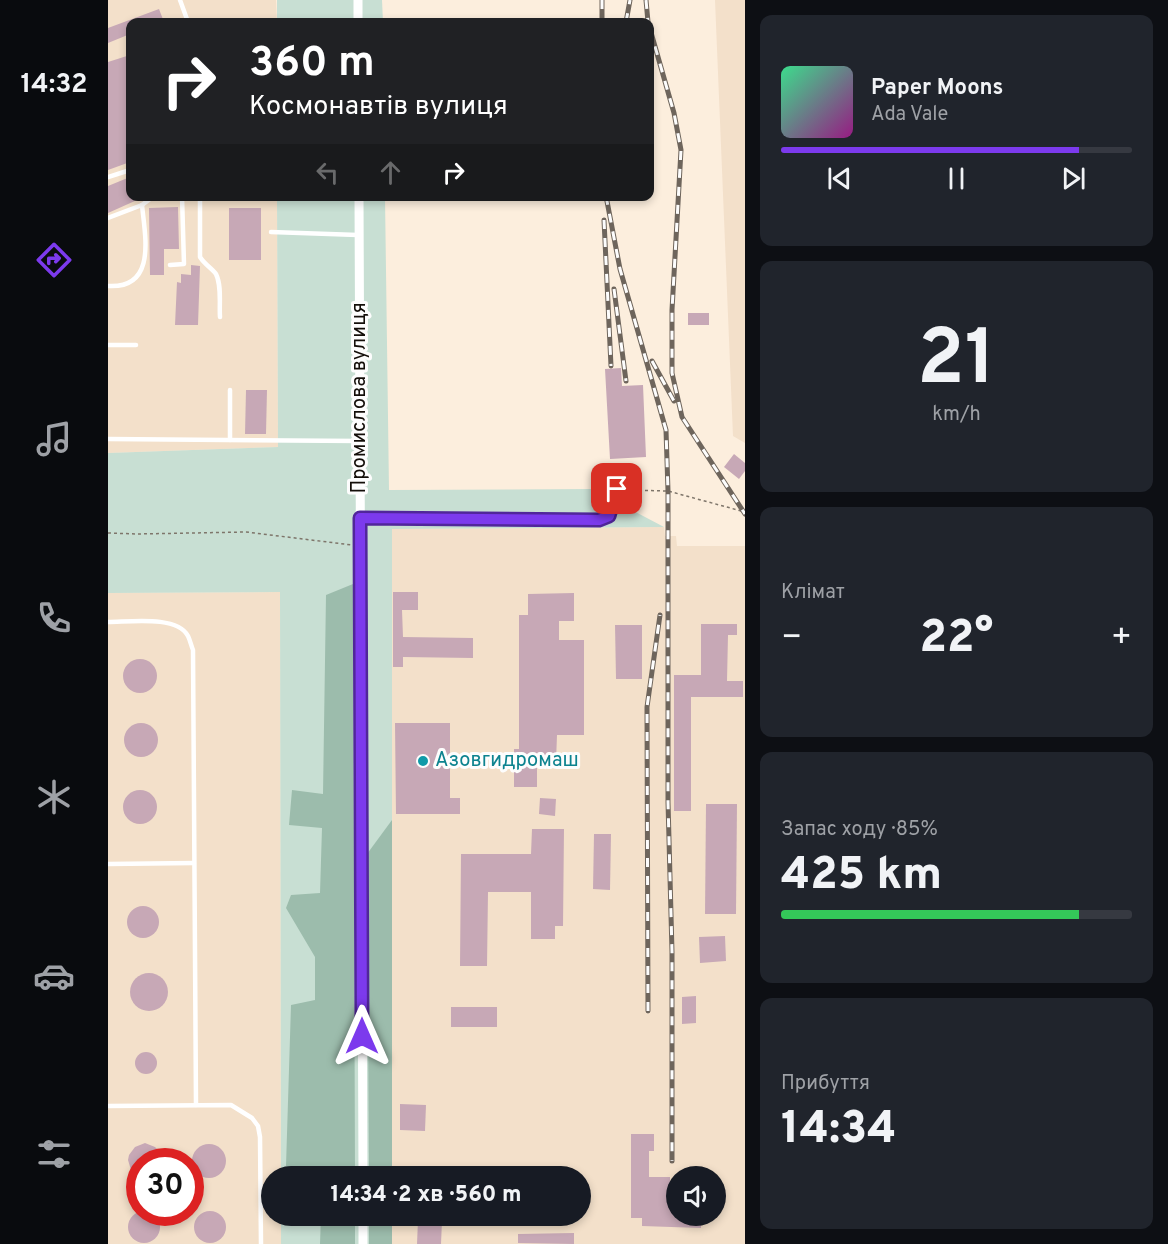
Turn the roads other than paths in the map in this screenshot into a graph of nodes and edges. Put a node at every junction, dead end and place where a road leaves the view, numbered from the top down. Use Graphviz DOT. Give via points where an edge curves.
graph roads {
  1 [pos="180,0"];
  2 [pos="358,0"];
  3 [pos="187,18"];
  4 [pos="358,18"];
  5 [pos="126,171"];
  6 [pos="108,177"];
  7 [pos="146,201"];
  8 [pos="182,201"];
  9 [pos="200,201"];
  10 [pos="359,201"];
  11 [pos="142,204"];
  12 [pos="108,218"];
  13 [pos="271,232"];
  14 [pos="359,235"];
  15 [pos="170,265"];
  16 [pos="108,286"];
  17 [pos="220,317"];
  18 [pos="108,345"];
  19 [pos="136,345"];
  20 [pos="230,390"];
  21 [pos="108,439"];
  22 [pos="230,440"];
  23 [pos="360,441"];
  24 [pos="617,489"];
  25 [pos="360,518"];
  26 [pos="108,622"];
  27 [pos="194,863"];
  28 [pos="108,864"];
  29 [pos="196,1105"];
  30 [pos="108,1106"];
  31 [pos="363,1166"];
  32 [pos="363,1226"];
  33 [pos="261,1244"];
  34 [pos="363,1244"];
  1 -- 3 [label="lane"];
  2 -- 4 [label="street"];
  5 -- 6 [label="lane"];
  7 -- 11 [label="lane"];
  8 -- 15 [label="lane" via="184,264"];
  9 -- 17 [label="lane" via="200,257 219,282"];
  10 -- 14 [label="street, Промислова вулиця"];
  11 -- 12 [label="lane"];
  11 -- 16 [label="lane" via="144,262 136,277 126,284"];
  13 -- 14 [label="lane"];
  14 -- 23 [label="street, Промислова вулиця"];
  18 -- 19 [label="lane"];
  20 -- 22 [label="lane"];
  21 -- 22 [label="lane"];
  22 -- 23 [label="lane"];
  23 -- 25 [label="street, Промислова вулиця"];
  24 -- 25 [label="street" via="609,516 599,520"];
  25 -- 31 [label="street, Промислова вулиця"];
  26 -- 27 [label="lane" via="169,622 188,635 193,650"];
  27 -- 28 [label="lane"];
  27 -- 29 [label="lane"];
  29 -- 30 [label="lane"];
  29 -- 33 [label="lane" via="231,1105 258,1126"];
  32 -- 34 [label="street"];
}
